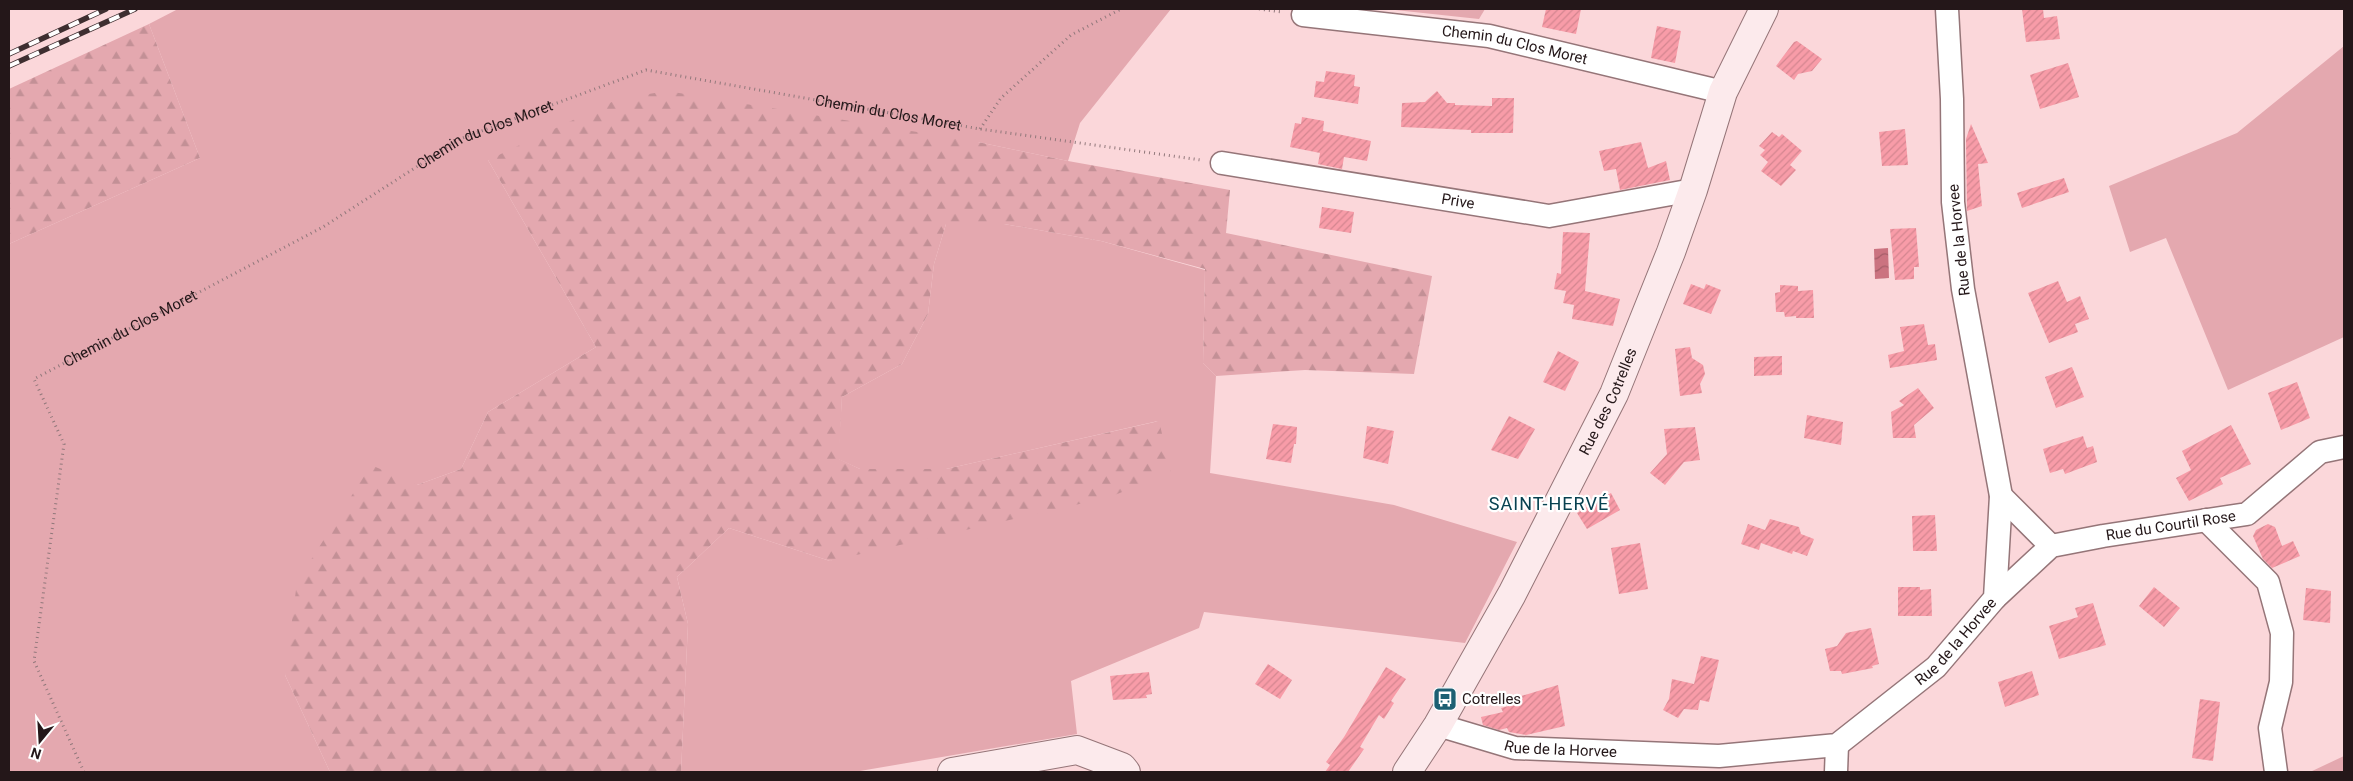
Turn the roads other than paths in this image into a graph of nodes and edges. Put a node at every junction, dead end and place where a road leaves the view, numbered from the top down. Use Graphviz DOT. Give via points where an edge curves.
graph roads {
  1 [pos="1764,9"];
  2 [pos="1947,9"];
  3 [pos="1302,15"];
  4 [pos="1723,92"];
  5 [pos="1222,163"];
  6 [pos="1693,190"];
  7 [pos="2344,447"];
  8 [pos="2001,496"];
  9 [pos="2206,520"];
  10 [pos="2051,546"];
  11 [pos="1995,598"];
  12 [pos="1438,724"];
  13 [pos="1837,745"];
  14 [pos="981,770"];
  15 [pos="952,772"];
  16 [pos="1126,772"];
  17 [pos="1407,772"];
  18 [pos="1836,772"];
  19 [pos="2276,772"];
  1 -- 4 [label="street, Rue des Cotrelles"];
  2 -- 8 [label="street, Rue de la Horvee" via="1955,222 1963,289"];
  3 -- 4 [label="street, Chemin du Clos Moret" via="1489,36"];
  4 -- 6 [label="street, Rue des Cotrelles"];
  5 -- 6 [label="street, Prive" via="1549,216"];
  6 -- 12 [label="street, Rue des Cotrelles" via="1614,394 1512,594"];
  7 -- 9 [label="street, Rue du Courtil Rose" via="2320,452 2246,514"];
  8 -- 10 [label="street"];
  8 -- 11 [label="street, Rue de la Horvee"];
  9 -- 10 [label="street, Rue du Courtil Rose"];
  9 -- 19 [label="street" via="2268,582 2282,633 2281,682 2270,728"];
  10 -- 11 [label="street"];
  11 -- 13 [label="street, Rue de la Horvee" via="1936,667"];
  12 -- 13 [label="street, Rue de la Horvee" via="1514,748 1719,756"];
  12 -- 17 [label="street, Rue des Cotrelles"];
  13 -- 18 [label="street"];
  14 -- 15 [label="street"];
  14 -- 16 [label="street" via="1077,750 1122,766"];
}
